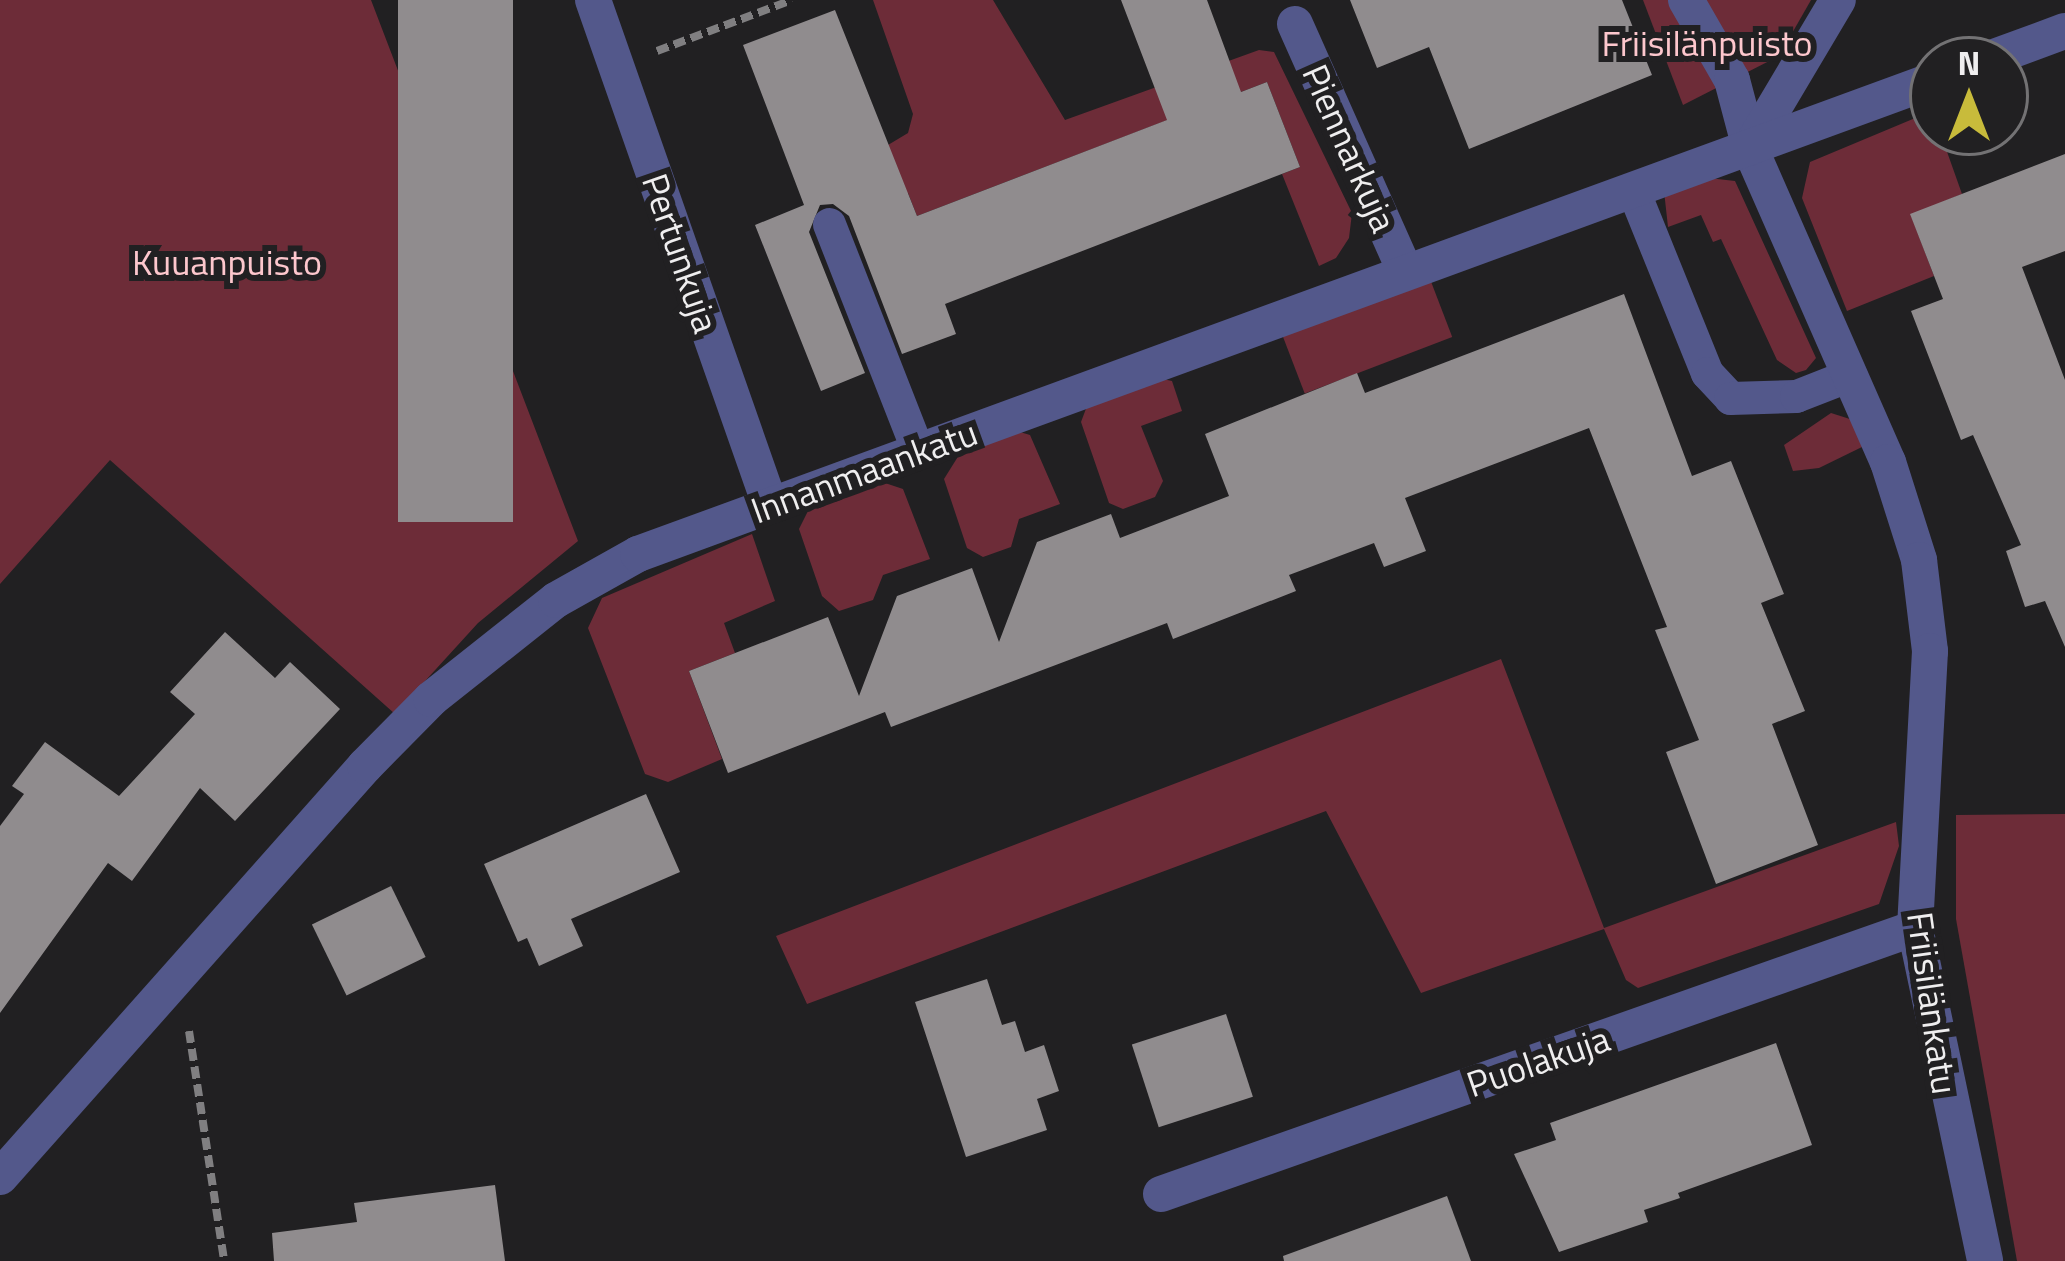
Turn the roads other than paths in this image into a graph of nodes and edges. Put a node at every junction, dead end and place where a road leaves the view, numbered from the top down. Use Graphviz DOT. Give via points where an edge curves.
graph roads {
  1 [pos="593,0"];
  2 [pos="1686,0"];
  3 [pos="1838,0"];
  4 [pos="1295,24"];
  5 [pos="2065,31"];
  6 [pos="2029,44"];
  7 [pos="1909,89"];
  8 [pos="1750,148"];
  9 [pos="1633,190"];
  10 [pos="829,224"];
  11 [pos="1405,271"];
  12 [pos="1850,375"];
  13 [pos="918,451"];
  14 [pos="770,505"];
  15 [pos="1915,928"];
  16 [pos="0,1177"];
  17 [pos="1161,1194"];
  18 [pos="1985,1261"];
  1 -- 14 [label="street, Pertunkuja"];
  2 -- 8 [label="street, Friisilänkatu" via="1732,80"];
  3 -- 8 [label="street"];
  4 -- 11 [label="street, Piennarkuja"];
  5 -- 6 [label="street"];
  7 -- 8 [label="street, Innanmaankatu"];
  8 -- 9 [label="street, Innanmaankatu"];
  8 -- 12 [label="street, Friisilänkatu"];
  9 -- 11 [label="street, Innanmaankatu"];
  9 -- 12 [label="lane" via="1706,373 1730,398 1796,396"];
  10 -- 13 [label="lane"];
  11 -- 13 [label="street, Innanmaankatu"];
  12 -- 15 [label="street, Friisilänkatu" via="1919,560 1930,651"];
  13 -- 14 [label="street, Innanmaankatu"];
  14 -- 16 [label="street, Innanmaankatu" via="638,554 496,645 365,766"];
  15 -- 17 [label="street, Puolakuja"];
  15 -- 18 [label="street, Friisilänkatu"];
}
